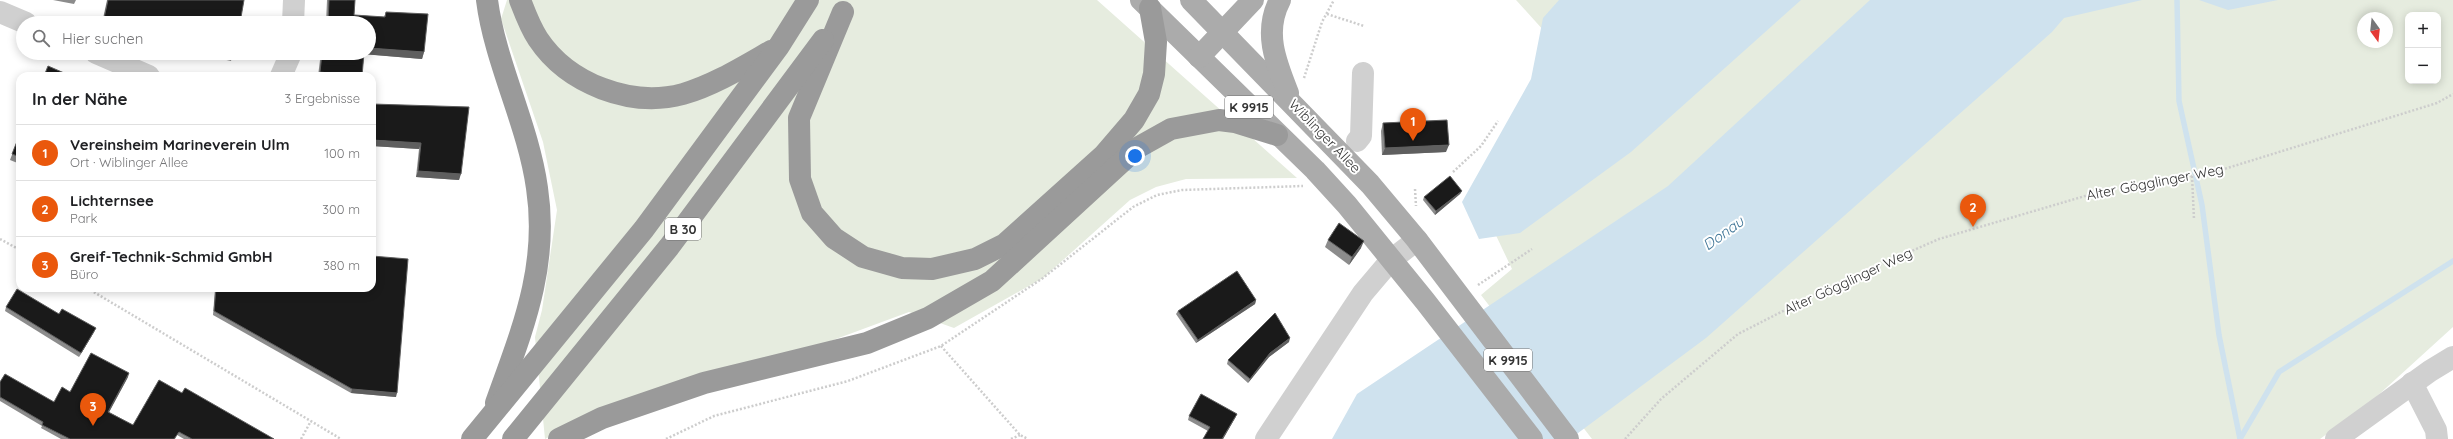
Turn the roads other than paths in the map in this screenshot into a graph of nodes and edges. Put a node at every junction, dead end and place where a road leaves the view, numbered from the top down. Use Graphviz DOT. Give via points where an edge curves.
graph roads {
  1 [pos="294,0"];
  2 [pos="487,0"];
  3 [pos="520,0"];
  4 [pos="808,0"];
  5 [pos="1191,0"];
  6 [pos="1253,0"];
  7 [pos="1280,0"];
  8 [pos="1146,4"];
  9 [pos="848,6"];
  10 [pos="0,12"];
  11 [pos="293,16"];
  12 [pos="16,19"];
  13 [pos="1223,33"];
  14 [pos="779,46"];
  15 [pos="1199,58"];
  16 [pos="112,60"];
  17 [pos="287,60"];
  18 [pos="140,72"];
  19 [pos="283,72"];
  20 [pos="1363,73"];
  21 [pos="1292,102"];
  22 [pos="1277,135"];
  23 [pos="1357,141"];
  24 [pos="1417,240"];
  25 [pos="1391,260"];
  26 [pos="2453,357"];
  27 [pos="2412,383"];
  28 [pos="491,417"];
  29 [pos="472,439"];
  30 [pos="513,439"];
  31 [pos="559,439"];
  32 [pos="1266,439"];
  33 [pos="1532,439"];
  34 [pos="1568,439"];
  35 [pos="2336,439"];
  36 [pos="2437,439"];
  1 -- 11 [label="street"];
  2 -- 28 [label="highway" via="489,19 514,97 537,187 541,247 525,322"];
  3 -- 14 [label="highway" via="538,39 569,71 591,84 637,97 682,94 735,72"];
  4 -- 14 [label="highway, B 30"];
  5 -- 13 [label="main road, Wiblinger Allee / K 9915"];
  6 -- 13 [label="main road"];
  7 -- 21 [label="main road" via="1272,24 1271,45"];
  8 -- 9 [label="highway" via="1156,42 1154,74 1149,94 1134,120 1104,155 1005,244 975,259 932,269 902,268 863,257 834,238 812,213 800,179 799,118"];
  8 -- 15 [label="main road, K 9915"];
  9 -- 30 [label="highway, B 30" via="669,248"];
  10 -- 12 [label="street"];
  13 -- 15 [label="main road"];
  13 -- 21 [label="main road, Wiblinger Allee / K 9915"];
  14 -- 28 [label="highway, B 30" via="644,229"];
  15 -- 22 [label="main road, K 9915"];
  16 -- 18 [label="street"];
  17 -- 19 [label="street"];
  20 -- 23 [label="street" via="1361,136"];
  21 -- 24 [label="main road, Wiblinger Allee / K 9915" via="1370,184"];
  22 -- 25 [label="main road, K 9915" via="1347,205"];
  22 -- 31 [label="highway" via="1235,122 1219,120 1171,129 1137,148 992,281 928,318 867,343 704,384 602,418"];
  24 -- 25 [label="street"];
  24 -- 34 [label="main road, Wiblinger Allee / K 9915"];
  25 -- 32 [label="street" via="1363,293"];
  25 -- 33 [label="main road, K 9915"];
  26 -- 27 [label="street"];
  27 -- 35 [label="street"];
  27 -- 36 [label="street" via="2436,430"];
  28 -- 29 [label="highway, B 30"];
}
